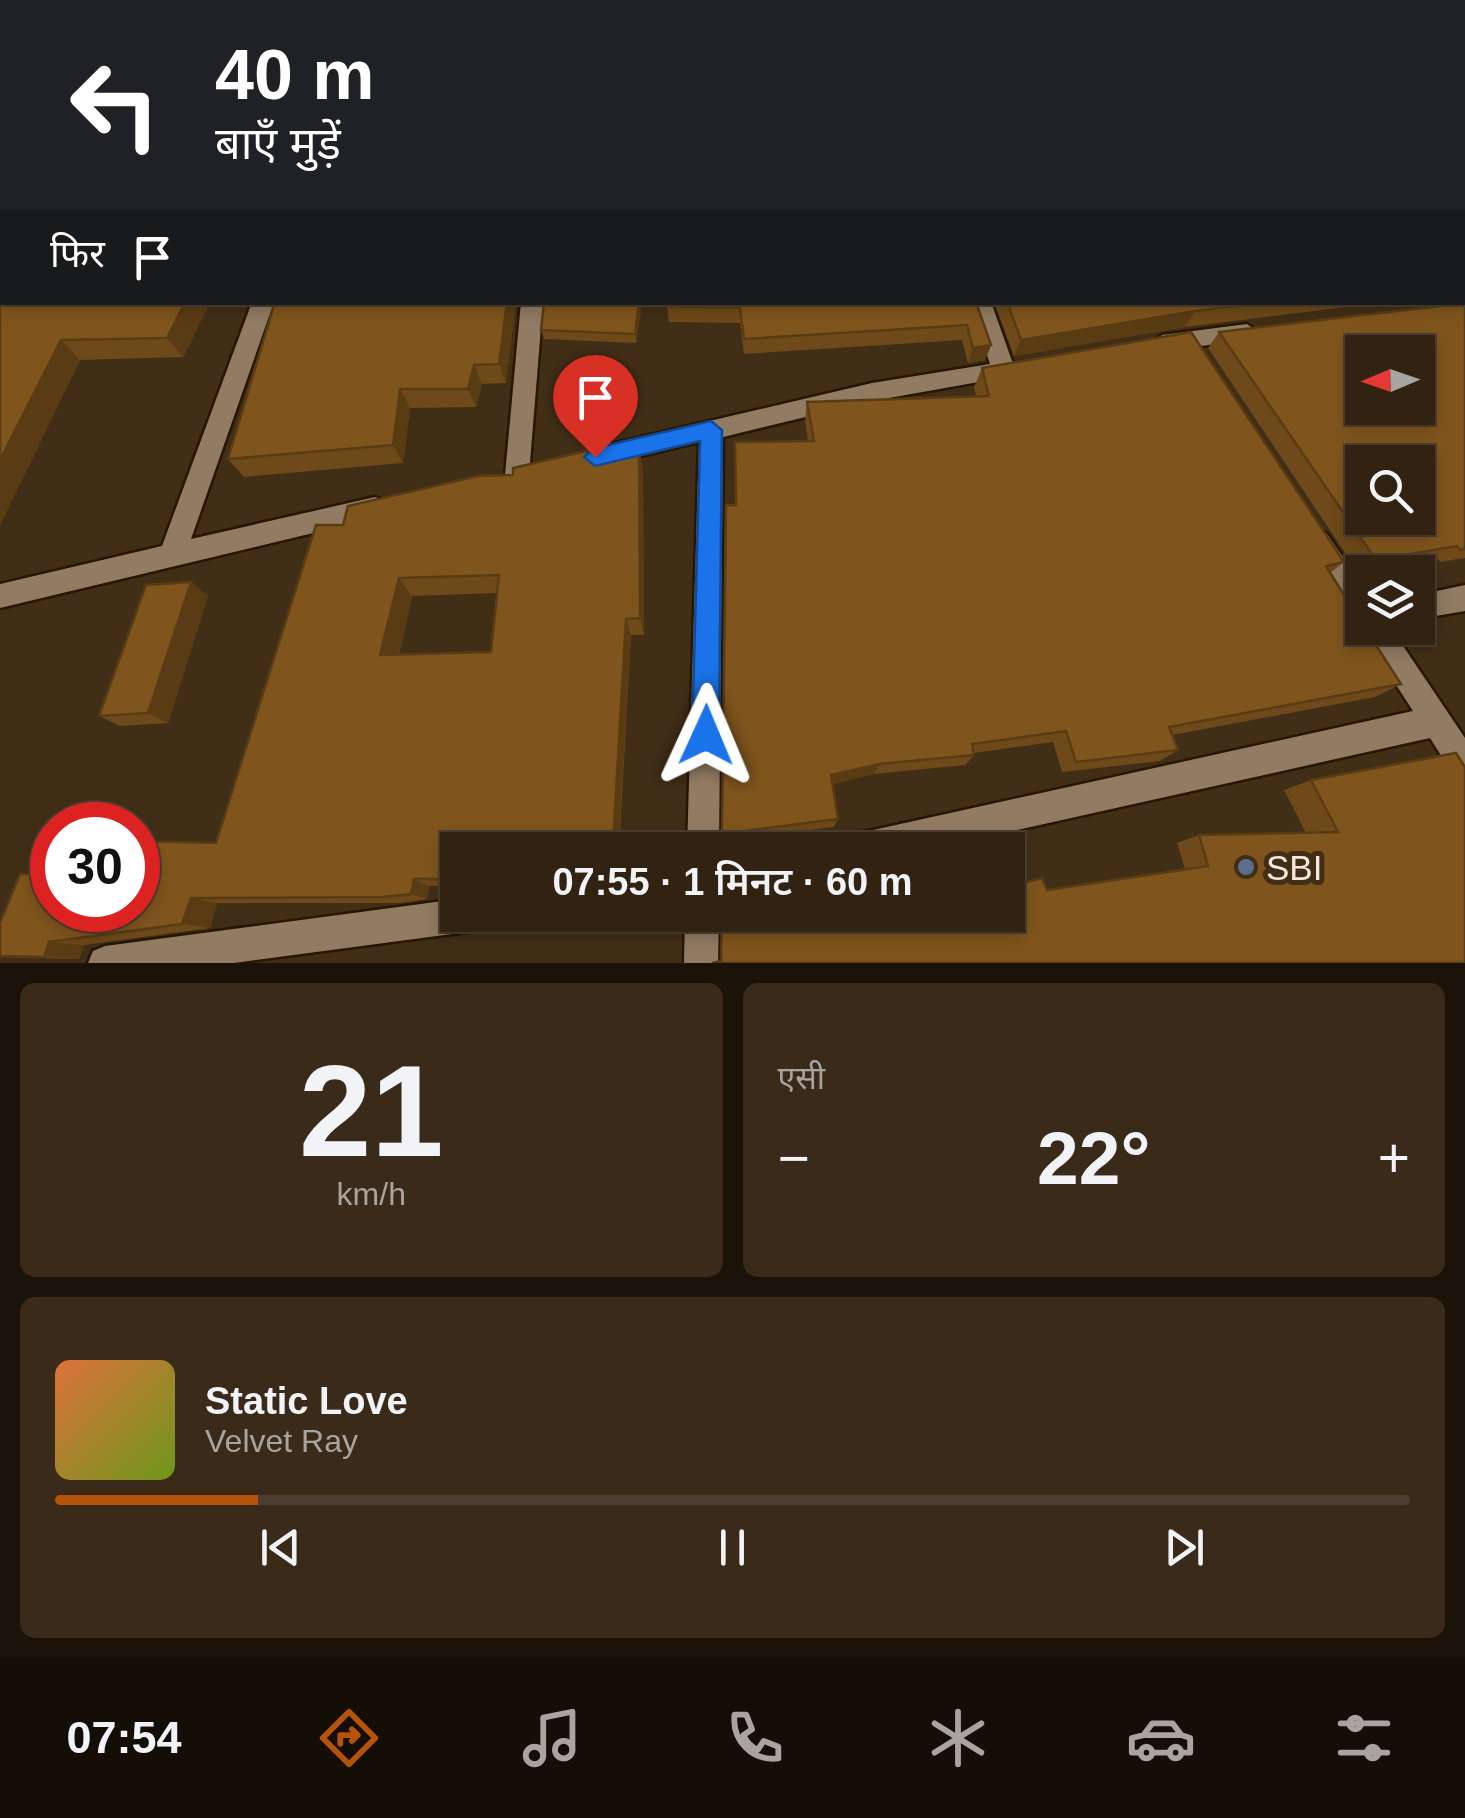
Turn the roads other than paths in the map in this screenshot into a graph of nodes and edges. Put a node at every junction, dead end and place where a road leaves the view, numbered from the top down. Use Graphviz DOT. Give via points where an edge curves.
graph roads {
  1 [pos="262,305"];
  2 [pos="532,305"];
  3 [pos="981,305"];
  4 [pos="1279,328"];
  5 [pos="1185,340"];
  6 [pos="1131,348"];
  7 [pos="1040,364"];
  8 [pos="1004,370"];
  9 [pos="1206,371"];
  10 [pos="711,430"];
  11 [pos="575,461"];
  12 [pos="518,475"];
  13 [pos="394,504"];
  14 [pos="1300,514"];
  15 [pos="172,556"];
  16 [pos="1345,582"];
  17 [pos="0,596"];
  18 [pos="1465,598"];
  19 [pos="1435,604"];
  20 [pos="1386,645"];
  21 [pos="1437,721"];
  22 [pos="1465,765"];
  23 [pos="703,832"];
  24 [pos="935,832"];
  25 [pos="440,919"];
  26 [pos="702,932"];
  27 [pos="105,963"];
  28 [pos="701,963"];
  1 -- 15 [label="street"];
  2 -- 12 [label="street"];
  3 -- 8 [label="street"];
  4 -- 5 [label="street"];
  5 -- 6 [label="street"];
  5 -- 9 [label="street"];
  7 -- 8 [label="street"];
  8 -- 10 [label="street"];
  10 -- 11 [label="street"];
  10 -- 23 [label="street"];
  13 -- 15 [label="street"];
  14 -- 16 [label="street"];
  15 -- 17 [label="street"];
  18 -- 19 [label="street"];
  20 -- 21 [label="street"];
  21 -- 22 [label="street"];
  21 -- 24 [label="street"];
  25 -- 27 [label="street"];
  26 -- 28 [label="street"];
}
